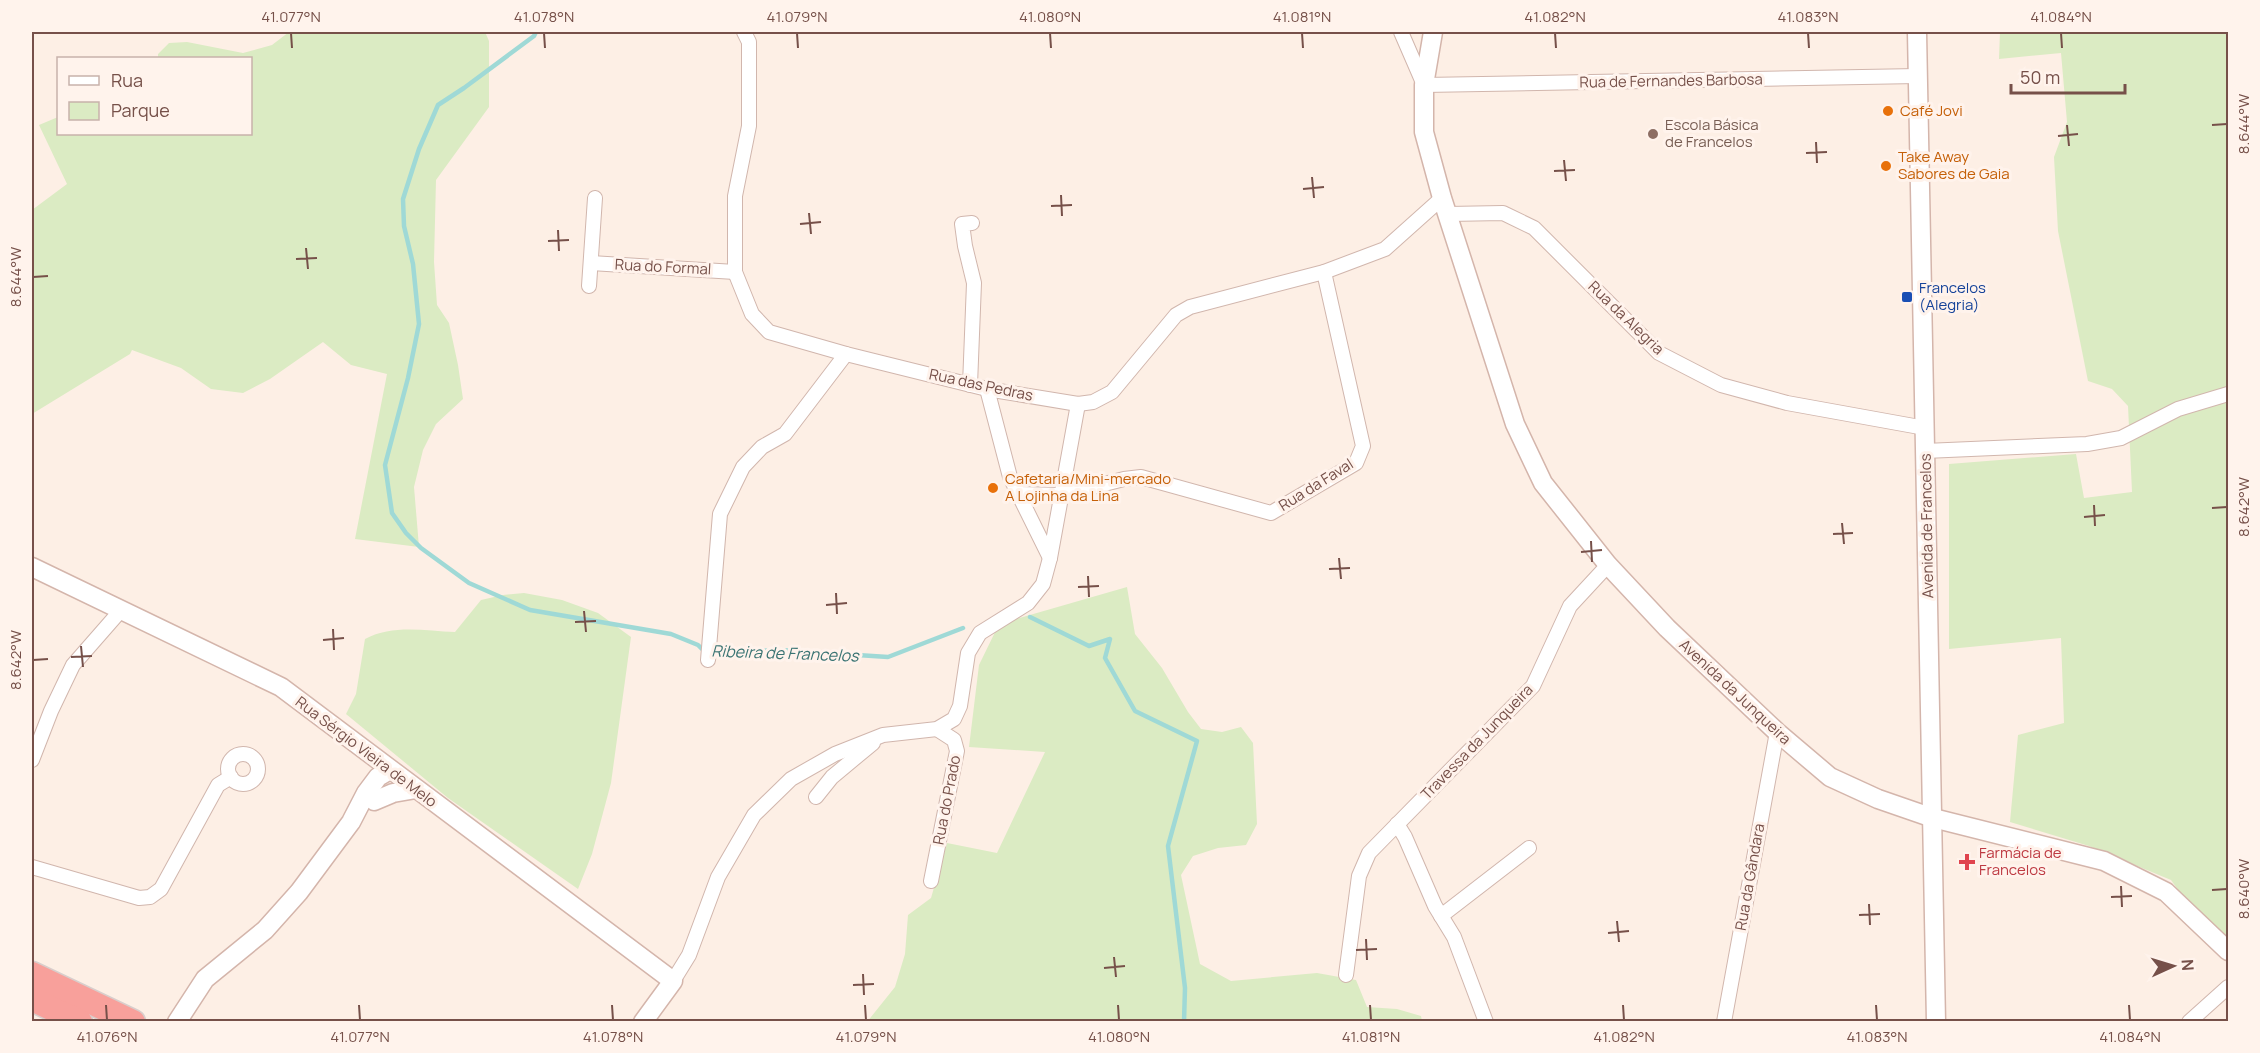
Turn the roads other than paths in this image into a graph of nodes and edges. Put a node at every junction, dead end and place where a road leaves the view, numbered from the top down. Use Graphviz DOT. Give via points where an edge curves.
graph roads {
  1 [pos="744,32"];
  2 [pos="1401,32"];
  3 [pos="1433,32"];
  4 [pos="1917,32"];
  5 [pos="1918,76"];
  6 [pos="1424,85"];
  7 [pos="595,198"];
  8 [pos="1445,206"];
  9 [pos="972,223"];
  10 [pos="591,263"];
  11 [pos="735,272"];
  12 [pos="1324,272"];
  13 [pos="589,286"];
  14 [pos="846,354"];
  15 [pos="970,385"];
  16 [pos="987,389"];
  17 [pos="2229,394"];
  18 [pos="1078,404"];
  19 [pos="1925,428"];
  20 [pos="1925,451"];
  21 [pos="1018,494"];
  22 [pos="1061,495"];
  23 [pos="1050,558"];
  24 [pos="1608,565"];
  25 [pos="32,567"];
  26 [pos="122,609"];
  27 [pos="708,653"];
  28 [pos="937,729"];
  29 [pos="1777,732"];
  30 [pos="883,735"];
  31 [pos="363,750"];
  32 [pos="32,760"];
  33 [pos="390,770"];
  34 [pos="231,777"];
  35 [pos="416,789"];
  36 [pos="370,797"];
  37 [pos="816,797"];
  38 [pos="1933,818"];
  39 [pos="1397,824"];
  40 [pos="1529,848"];
  41 [pos="32,867"];
  42 [pos="931,880"];
  43 [pos="1441,916"];
  44 [pos="2229,951"];
  45 [pos="32,974"];
  46 [pos="1347,975"];
  47 [pos="674,981"];
  48 [pos="2229,987"];
  49 [pos="32,999"];
  50 [pos="86,1012"];
  51 [pos="133,1022"];
  52 [pos="177,1022"];
  53 [pos="643,1022"];
  54 [pos="1486,1022"];
  55 [pos="1724,1022"];
  56 [pos="1936,1022"];
  57 [pos="2188,1022"];
  1 -- 11 [label="street, Rua das Pedras" via="749,42 749,126 735,196"];
  2 -- 6 [label="street"];
  3 -- 6 [label="main road, Avenida da Junqueira"];
  4 -- 5 [label="main road, Avenida de Francelos"];
  5 -- 6 [label="street, Rua de Fernandes Barbosa"];
  5 -- 19 [label="main road, Avenida de Francelos"];
  6 -- 8 [label="main road, Avenida da Junqueira" via="1424,132"];
  7 -- 10 [label="street"];
  8 -- 12 [label="street, Rua das Pedras" via="1385,249"];
  8 -- 19 [label="street, Rua da Alegria" via="1503,213 1534,228 1659,353 1721,385 1787,403"];
  8 -- 24 [label="main road, Avenida da Junqueira" via="1515,424 1543,483"];
  9 -- 15 [label="street" via="962,224 975,283"];
  10 -- 11 [label="street, Rua do Formal"];
  10 -- 13 [label="street"];
  11 -- 14 [label="street, Rua das Pedras" via="752,314 769,332"];
  12 -- 18 [label="street, Rua das Pedras" via="1190,307 1176,315 1112,392 1093,402"];
  12 -- 22 [label="street, Rua da Faval" via="1363,446 1356,463 1270,513 1141,477"];
  14 -- 15 [label="street, Rua das Pedras"];
  14 -- 27 [label="street" via="785,434 762,447 743,467 720,514"];
  15 -- 16 [label="street, Rua das Pedras"];
  16 -- 18 [label="street, Rua das Pedras"];
  16 -- 21 [label="street"];
  17 -- 20 [label="street" via="2178,409 2121,438 2087,444"];
  18 -- 22 [label="street"];
  19 -- 20 [label="main road, Avenida de Francelos"];
  20 -- 38 [label="main road, Avenida de Francelos"];
  21 -- 22 [label="street, Rua da Faval"];
  21 -- 23 [label="street"];
  22 -- 23 [label="street"];
  23 -- 28 [label="street" via="1043,584 1028,603 980,633 968,653 960,706 954,719"];
  24 -- 29 [label="main road, Avenida da Junqueira" via="1667,628"];
  24 -- 39 [label="street, Travessa da Junqueira" via="1570,606 1533,686"];
  25 -- 26 [label="main road, Rua Sérgio Vieira de Melo"];
  26 -- 31 [label="main road, Rua Sérgio Vieira de Melo" via="281,687"];
  26 -- 32 [label="street" via="73,665"];
  28 -- 30 [label="street"];
  28 -- 42 [label="street, Rua do Prado" via="954,740 957,751"];
  29 -- 38 [label="main road, Avenida da Junqueira" via="1830,777"];
  29 -- 55 [label="street, Rua da Gândara"];
  30 -- 37 [label="street" via="832,777"];
  30 -- 47 [label="street" via="835,754 791,779 754,815 718,877 689,955"];
  31 -- 33 [label="main road, Rua Sérgio Vieira de Melo"];
  31 -- 36 [label="main road"];
  33 -- 35 [label="main road, Rua Sérgio Vieira de Melo"];
  33 -- 36 [label="main road" via="378,777"];
  34 -- 41 [label="street" via="218,785 161,889 150,897 139,898"];
  35 -- 36 [label="main road"];
  35 -- 47 [label="main road, Rua Sérgio Vieira de Melo"];
  36 -- 52 [label="main road" via="299,892 265,930 205,979"];
  38 -- 44 [label="main road, Avenida da Junqueira" via="2104,861 2166,892"];
  38 -- 56 [label="main road, Avenida de Francelos"];
  39 -- 43 [label="street"];
  39 -- 46 [label="street, Travessa da Junqueira" via="1369,853 1359,876"];
  40 -- 43 [label="street"];
  43 -- 54 [label="street" via="1454,937"];
  45 -- 50 [label="highway"];
  47 -- 53 [label="main road"];
  48 -- 57 [label="street"];
  49 -- 50 [label="highway"];
  50 -- 51 [label="highway"];
}
